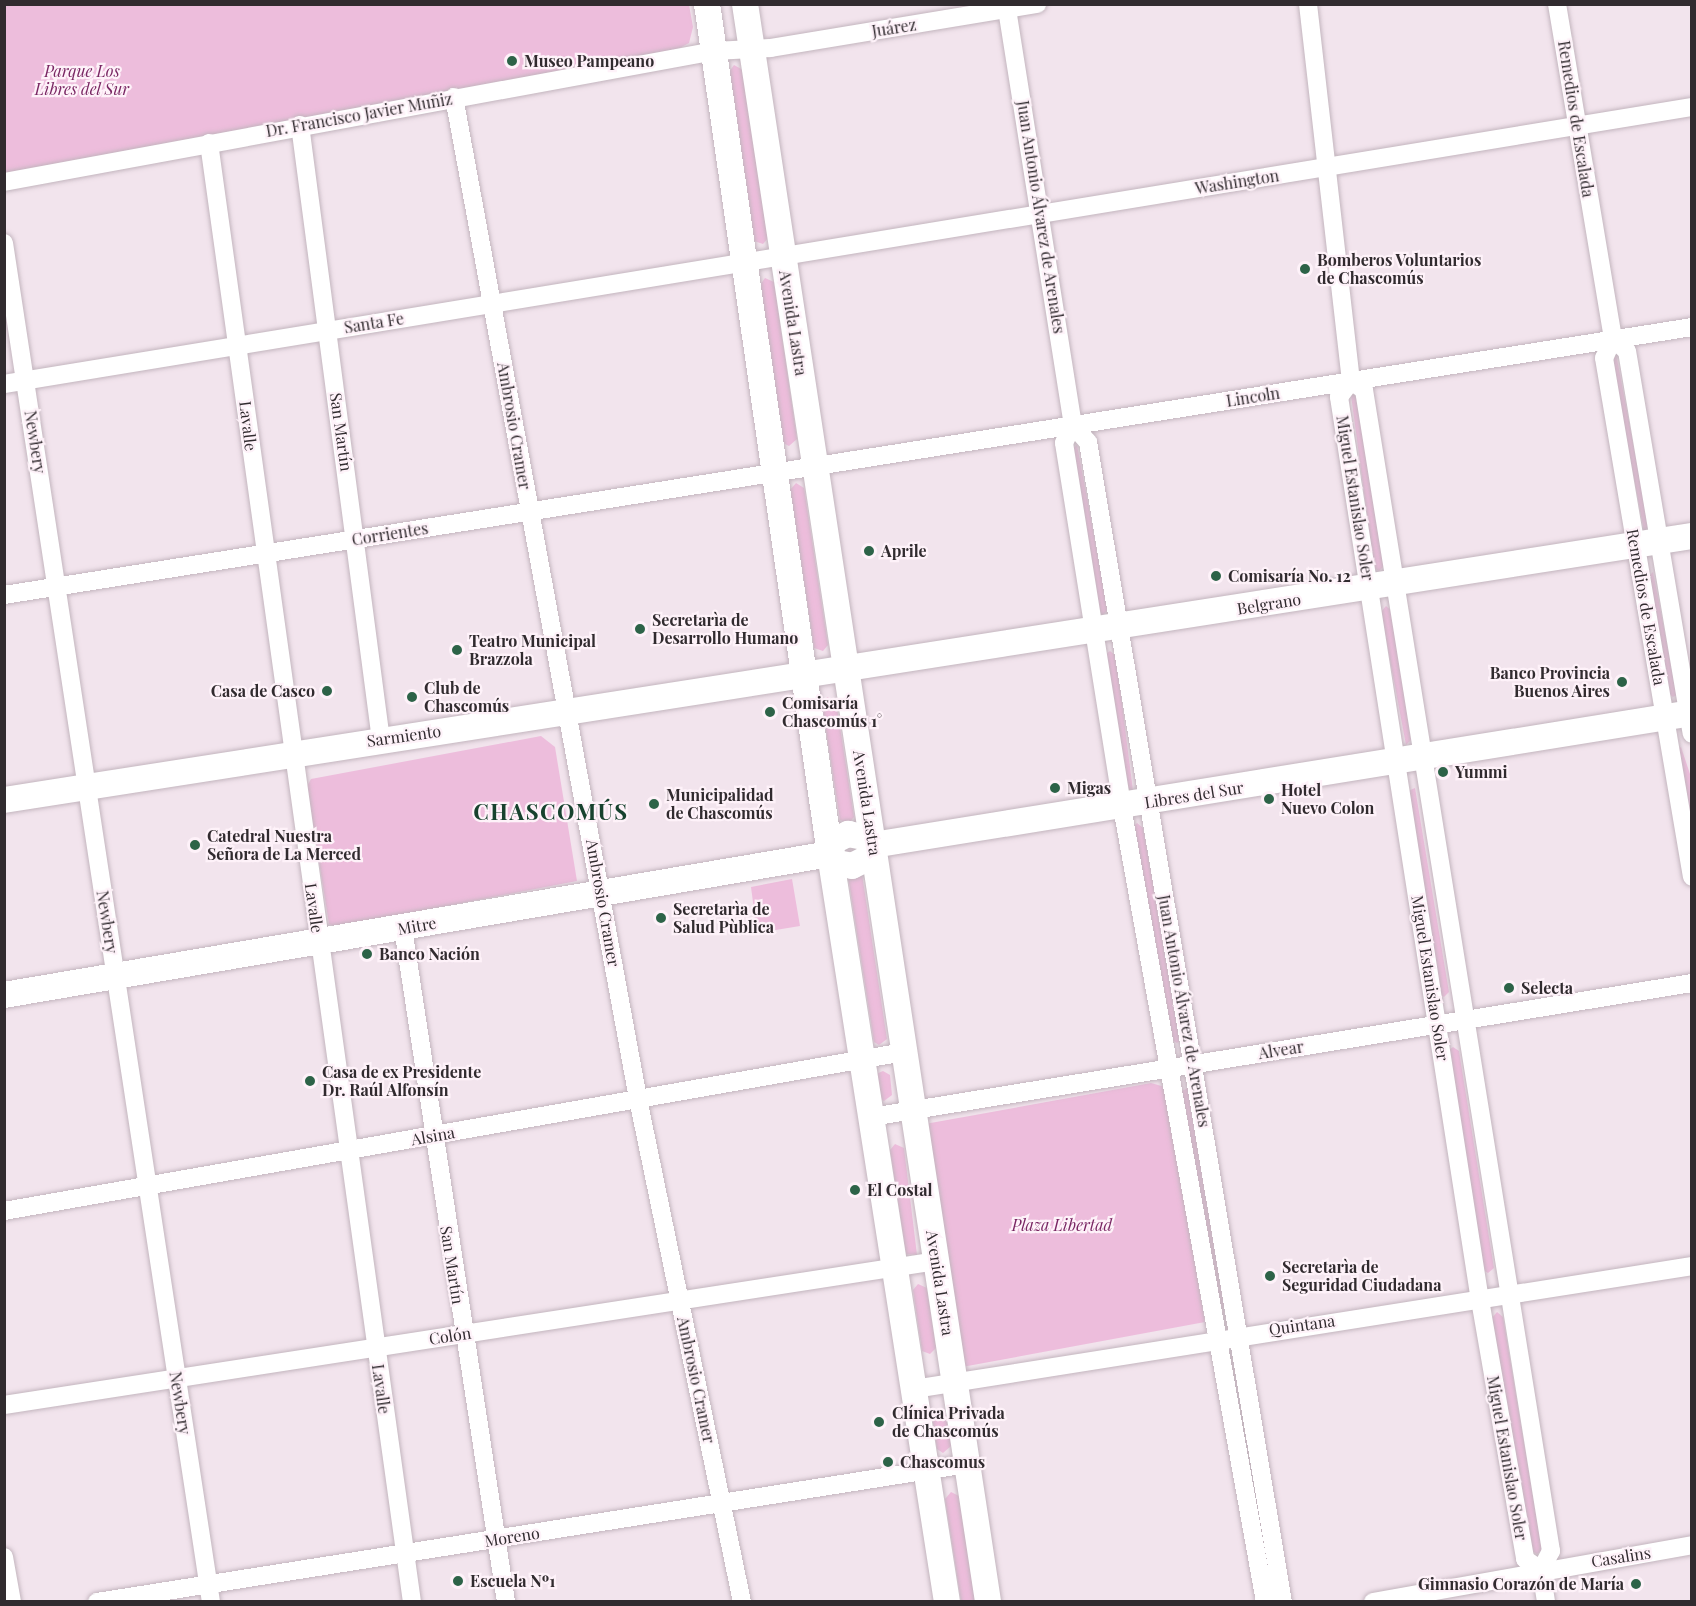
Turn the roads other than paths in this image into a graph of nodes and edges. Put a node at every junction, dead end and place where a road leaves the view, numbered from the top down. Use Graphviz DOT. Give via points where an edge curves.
graph roads {
  1 [pos="707,4"];
  2 [pos="745,4"];
  3 [pos="1037,4"];
  4 [pos="1308,4"];
  5 [pos="1557,4"];
  6 [pos="1008,9"];
  7 [pos="751,48"];
  8 [pos="714,51"];
  9 [pos="454,97"];
  10 [pos="1692,107"];
  11 [pos="300,125"];
  12 [pos="1578,126"];
  13 [pos="209,143"];
  14 [pos="1326,167"];
  15 [pos="4,182"];
  16 [pos="1040,214"];
  17 [pos="4,243"];
  18 [pos="783,256"];
  19 [pos="744,263"];
  20 [pos="492,304"];
  21 [pos="1692,327"];
  22 [pos="328,331"];
  23 [pos="1612,339"];
  24 [pos="238,346"];
  25 [pos="25,380"];
  26 [pos="1351,381"];
  27 [pos="4,384"];
  28 [pos="1073,425"];
  29 [pos="815,466"];
  30 [pos="775,473"];
  31 [pos="530,512"];
  32 [pos="1692,536"];
  33 [pos="355,539"];
  34 [pos="1647,543"];
  35 [pos="265,554"];
  36 [pos="1394,584"];
  37 [pos="57,586"];
  38 [pos="1369,588"];
  39 [pos="4,595"];
  40 [pos="1106,630"];
  41 [pos="846,670"];
  42 [pos="804,677"];
  43 [pos="568,714"];
  44 [pos="1684,720"];
  45 [pos="381,740"];
  46 [pos="292,752"];
  47 [pos="1408,760"];
  48 [pos="87,786"];
  49 [pos="4,800"];
  50 [pos="1134,805"];
  51 [pos="873,845"];
  52 [pos="830,854"];
  53 [pos="1692,877"];
  54 [pos="602,896"];
  55 [pos="403,928"];
  56 [pos="319,943"];
  57 [pos="116,977"];
  58 [pos="1692,983"];
  59 [pos="4,996"];
  60 [pos="1462,1020"];
  61 [pos="1437,1024"];
  62 [pos="904,1052"];
  63 [pos="862,1059"];
  64 [pos="1195,1064"];
  65 [pos="1171,1068"];
  66 [pos="638,1099"];
  67 [pos="913,1110"];
  68 [pos="871,1117"];
  69 [pos="433,1136"];
  70 [pos="348,1152"];
  71 [pos="147,1188"];
  72 [pos="4,1211"];
  73 [pos="936,1261"];
  74 [pos="1692,1266"];
  75 [pos="895,1268"];
  76 [pos="1505,1295"];
  77 [pos="1480,1300"];
  78 [pos="680,1303"];
  79 [pos="1241,1333"];
  80 [pos="463,1334"];
  81 [pos="1219,1338"];
  82 [pos="375,1348"];
  83 [pos="176,1379"];
  84 [pos="955,1382"];
  85 [pos="914,1389"];
  86 [pos="4,1405"];
  87 [pos="967,1464"];
  88 [pos="927,1471"];
  89 [pos="722,1504"];
  90 [pos="495,1540"];
  91 [pos="1692,1545"];
  92 [pos="405,1554"];
  93 [pos="4,1557"];
  94 [pos="1540,1570"];
  95 [pos="209,1593"];
  96 [pos="12,1602"];
  97 [pos="97,1602"];
  98 [pos="412,1602"];
  99 [pos="506,1602"];
  100 [pos="742,1602"];
  101 [pos="947,1602"];
  102 [pos="988,1602"];
  103 [pos="1265,1602"];
  104 [pos="1283,1602"];
  105 [pos="1373,1602"];
  106 [pos="1546,1602"];
  1 -- 8 [label="main road"];
  2 -- 7 [label="main road, Avenida Lastra"];
  3 -- 6 [label="street, Juárez"];
  4 -- 14 [label="street, Miguel Estanislao Soler"];
  5 -- 12 [label="street, Remedios de Escalada"];
  6 -- 7 [label="street, Juárez"];
  6 -- 16 [label="street, Juan Antonio Álvarez de Arenales"];
  7 -- 8 [label="street, Juárez"];
  7 -- 18 [label="main road, Avenida Lastra"];
  8 -- 9 [label="street, Dr. Francisco Javier Muñiz"];
  8 -- 19 [label="main road"];
  9 -- 11 [label="street, Dr. Francisco Javier Muñiz"];
  9 -- 20 [label="street, Ambrosio Cramer"];
  10 -- 12 [label="street, Washington"];
  11 -- 13 [label="street, Dr. Francisco Javier Muñiz"];
  11 -- 22 [label="street, San Martín"];
  12 -- 14 [label="street, Washington"];
  12 -- 23 [label="street, Remedios de Escalada"];
  13 -- 15 [label="street, Dr. Francisco Javier Muñiz"];
  13 -- 24 [label="street, Lavalle"];
  14 -- 16 [label="street, Washington"];
  14 -- 26 [label="street, Miguel Estanislao Soler"];
  16 -- 18 [label="street, Washington"];
  16 -- 28 [label="street, Juan Antonio Álvarez de Arenales"];
  17 -- 25 [label="street, Newbery"];
  18 -- 19 [label="street, Washington"];
  18 -- 29 [label="main road, Avenida Lastra"];
  19 -- 20 [label="street, Santa Fe"];
  19 -- 30 [label="main road"];
  20 -- 22 [label="street, Santa Fe"];
  20 -- 31 [label="street, Ambrosio Cramer"];
  21 -- 23 [label="street, Lincoln"];
  22 -- 24 [label="street, Santa Fe"];
  22 -- 33 [label="street, San Martín"];
  23 -- 26 [label="street, Lincoln"];
  23 -- 34 [label="street, Remedios de Escalada" via="1627,351"];
  24 -- 25 [label="street, Santa Fe"];
  24 -- 35 [label="street, Lavalle"];
  25 -- 27 [label="street, Santa Fe"];
  25 -- 37 [label="street, Newbery"];
  26 -- 28 [label="street, Lincoln"];
  26 -- 36 [label="street, Miguel Estanislao Soler" via="1364,390"];
  26 -- 38 [label="street, Miguel Estanislao Soler" via="1340,397"];
  28 -- 29 [label="street, Lincoln"];
  28 -- 40 [label="street, Juan Antonio Álvarez de Arenales" via="1088,442"];
  28 -- 40 [label="street, Juan Antonio Álvarez de Arenales" via="1064,443"];
  29 -- 30 [label="street, Lincoln"];
  29 -- 41 [label="main road, Avenida Lastra"];
  30 -- 31 [label="street, Corrientes"];
  30 -- 42 [label="main road"];
  31 -- 33 [label="street, Corrientes"];
  31 -- 43 [label="street, Ambrosio Cramer"];
  32 -- 34 [label="main road, Belgrano"];
  33 -- 35 [label="street, Corrientes"];
  33 -- 45 [label="street, San Martín"];
  34 -- 36 [label="main road, Belgrano"];
  34 -- 44 [label="street, Remedios de Escalada"];
  35 -- 37 [label="street, Corrientes"];
  35 -- 46 [label="street, Lavalle"];
  36 -- 38 [label="main road, Belgrano"];
  36 -- 47 [label="street, Miguel Estanislao Soler"];
  37 -- 39 [label="street, Corrientes"];
  37 -- 48 [label="street, Newbery"];
  38 -- 40 [label="main road, Belgrano"];
  38 -- 47 [label="street, Miguel Estanislao Soler"];
  40 -- 41 [label="main road, Belgrano"];
  40 -- 50 [label="street, Juan Antonio Álvarez de Arenales"];
  40 -- 50 [label="street, Juan Antonio Álvarez de Arenales"];
  41 -- 42 [label="main road, Belgrano"];
  41 -- 51 [label="main road, Avenida Lastra"];
  42 -- 43 [label="main road, Sarmiento"];
  42 -- 52 [label="main road"];
  43 -- 45 [label="main road, Sarmiento"];
  43 -- 54 [label="street, Ambrosio Cramer"];
  44 -- 47 [label="main road, Libres del Sur"];
  44 -- 53 [label="street, Remedios de Escalada"];
  45 -- 46 [label="main road, Sarmiento"];
  46 -- 48 [label="main road, Sarmiento"];
  46 -- 56 [label="street, Lavalle"];
  47 -- 50 [label="main road, Libres del Sur"];
  47 -- 60 [label="street, Miguel Estanislao Soler"];
  47 -- 61 [label="street, Miguel Estanislao Soler"];
  48 -- 49 [label="main road, Sarmiento"];
  48 -- 57 [label="street, Newbery"];
  50 -- 51 [label="main road, Libres del Sur"];
  50 -- 64 [label="street, Juan Antonio Álvarez de Arenales"];
  50 -- 65 [label="street, Juan Antonio Álvarez de Arenales"];
  51 -- 52 [label="main road" via="868,858 852,866 837,863"];
  51 -- 62 [label="main road, Avenida Lastra"];
  52 -- 54 [label="main road, Mitre"];
  52 -- 63 [label="main road"];
  54 -- 55 [label="main road, Mitre"];
  54 -- 66 [label="street, Ambrosio Cramer"];
  55 -- 56 [label="main road, Mitre"];
  55 -- 69 [label="street, San Martín"];
  56 -- 57 [label="main road, Mitre"];
  56 -- 70 [label="street, Lavalle"];
  57 -- 59 [label="main road, Mitre"];
  57 -- 71 [label="street, Newbery"];
  58 -- 60 [label="street, Alvear"];
  60 -- 61 [label="street, Alvear"];
  60 -- 76 [label="street, Miguel Estanislao Soler"];
  61 -- 64 [label="street, Alvear"];
  61 -- 77 [label="street, Miguel Estanislao Soler"];
  62 -- 63 [label="street, Alsina"];
  62 -- 67 [label="main road, Avenida Lastra"];
  63 -- 66 [label="street, Alsina"];
  63 -- 68 [label="main road"];
  64 -- 65 [label="street, Alvear"];
  64 -- 79 [label="street, Juan Antonio Álvarez de Arenales"];
  65 -- 67 [label="street, Alvear"];
  65 -- 81 [label="street, Juan Antonio Álvarez de Arenales"];
  66 -- 69 [label="street, Alsina"];
  66 -- 78 [label="street, Ambrosio Cramer"];
  67 -- 68 [label="street, Alvear"];
  67 -- 73 [label="main road, Avenida Lastra"];
  68 -- 75 [label="main road"];
  69 -- 70 [label="street, Alsina"];
  69 -- 80 [label="street, San Martín"];
  70 -- 71 [label="street, Alsina"];
  70 -- 82 [label="street, Lavalle"];
  71 -- 72 [label="street, Alsina"];
  71 -- 83 [label="street, Newbery"];
  73 -- 75 [label="street, Colón"];
  73 -- 84 [label="main road, Avenida Lastra"];
  74 -- 76 [label="street, Quintana"];
  75 -- 78 [label="street, Colón"];
  75 -- 85 [label="main road"];
  76 -- 77 [label="street, Quintana"];
  76 -- 94 [label="street, Miguel Estanislao Soler" via="1551,1551"];
  77 -- 79 [label="street, Quintana"];
  77 -- 94 [label="street, Miguel Estanislao Soler" via="1525,1559"];
  78 -- 80 [label="street, Colón"];
  78 -- 89 [label="street, Ambrosio Cramer"];
  79 -- 81 [label="street, Quintana"];
  79 -- 104 [label="street, Juan Antonio Álvarez de Arenales"];
  80 -- 82 [label="street, Colón"];
  80 -- 90 [label="street, San Martín"];
  81 -- 84 [label="street, Quintana"];
  81 -- 103 [label="street, Juan Antonio Álvarez de Arenales"];
  82 -- 83 [label="street, Colón"];
  82 -- 92 [label="street, Lavalle"];
  83 -- 86 [label="street, Colón"];
  83 -- 95 [label="street, Newbery"];
  84 -- 85 [label="street, Quintana"];
  84 -- 87 [label="main road, Avenida Lastra"];
  85 -- 88 [label="main road"];
  87 -- 88 [label="street, Moreno"];
  87 -- 102 [label="main road, Avenida Lastra"];
  88 -- 89 [label="street, Moreno"];
  88 -- 101 [label="main road"];
  89 -- 90 [label="street, Moreno"];
  89 -- 100 [label="street, Ambrosio Cramer"];
  90 -- 92 [label="street, Moreno"];
  90 -- 99 [label="street, San Martín"];
  91 -- 94 [label="street, Casalins"];
  92 -- 95 [label="street, Moreno"];
  92 -- 98 [label="street, Lavalle"];
  93 -- 96 [label="street"];
  94 -- 105 [label="street, Casalins"];
  94 -- 106 [label="street, Miguel Estanislao Soler"];
  95 -- 97 [label="street, Moreno"];
}
